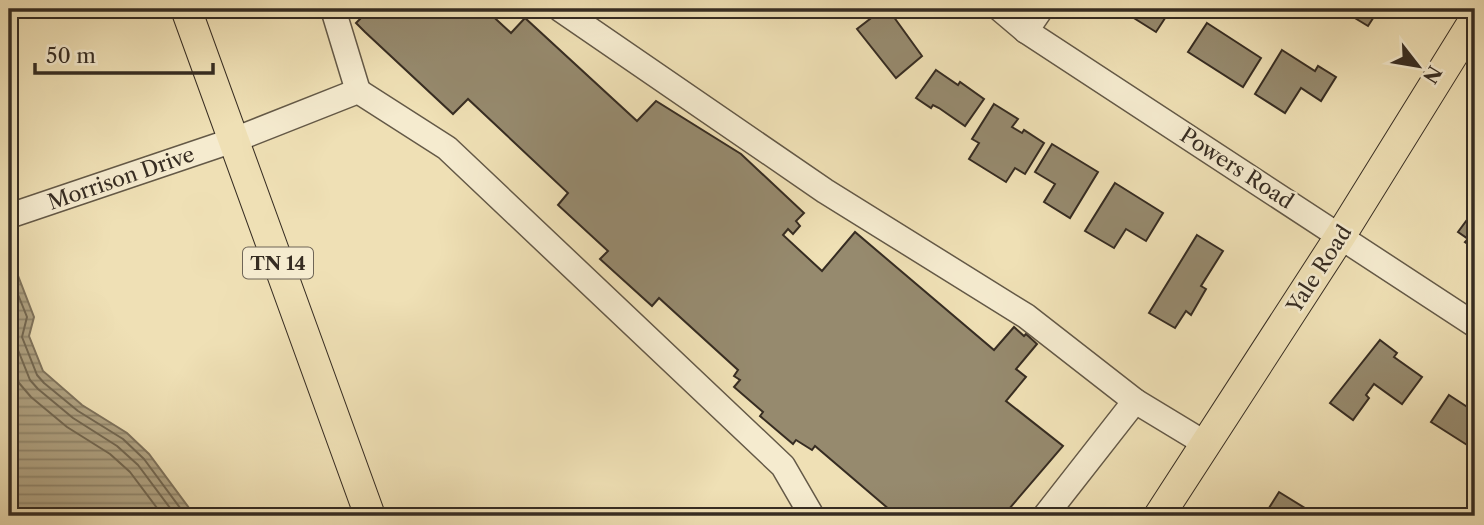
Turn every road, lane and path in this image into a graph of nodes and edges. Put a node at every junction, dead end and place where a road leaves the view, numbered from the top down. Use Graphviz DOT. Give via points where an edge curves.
graph roads {
  1 [pos="186,9"];
  2 [pos="333,9"];
  3 [pos="560,9"];
  4 [pos="1000,9"];
  5 [pos="1041,9"];
  6 [pos="1475,19"];
  7 [pos="1026,31"];
  8 [pos="358,91"];
  9 [pos="234,140"];
  10 [pos="9,216"];
  11 [pos="1341,235"];
  12 [pos="1475,325"];
  13 [pos="1135,401"];
  14 [pos="1206,444"];
  15 [pos="370,516"];
  16 [pos="812,516"];
  17 [pos="1045,516"];
  18 [pos="1158,516"];
  1 -- 9 [label="main road, TN 14"];
  2 -- 8 [label="street"];
  3 -- 13 [label="street" via="825,191 1026,316"];
  4 -- 7 [label="street, Powers Road"];
  5 -- 7 [label="street"];
  6 -- 11 [label="main road, Yale Road"];
  7 -- 11 [label="street, Powers Road"];
  8 -- 9 [label="street, Morrison Drive"];
  8 -- 16 [label="street" via="447,148 783,466"];
  9 -- 10 [label="street, Morrison Drive"];
  9 -- 15 [label="main road, TN 14"];
  11 -- 12 [label="street, Powers Road"];
  11 -- 14 [label="main road, Yale Road"];
  13 -- 14 [label="street"];
  13 -- 17 [label="street"];
  14 -- 18 [label="main road, Yale Road"];
}
